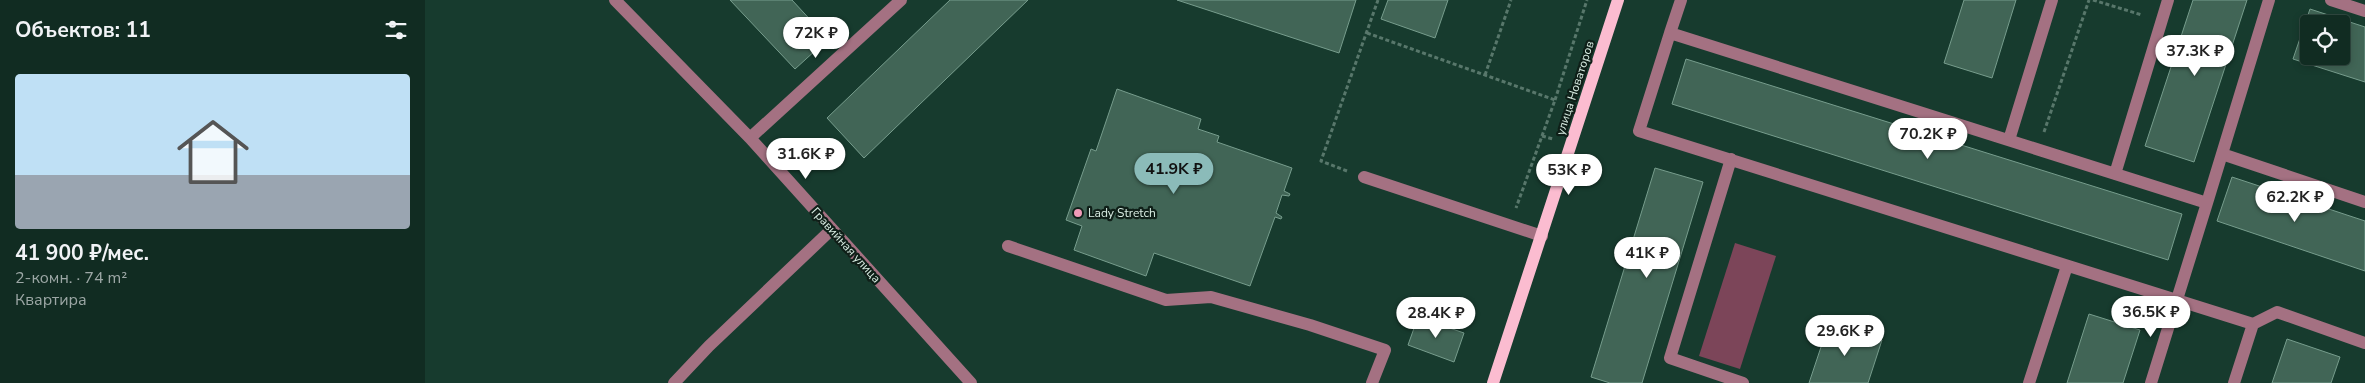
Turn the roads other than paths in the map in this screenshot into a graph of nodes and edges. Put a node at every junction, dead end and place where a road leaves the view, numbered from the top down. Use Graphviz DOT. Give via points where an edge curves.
graph roads {
  1 [pos="615,0"];
  2 [pos="901,0"];
  3 [pos="1618,0"];
  4 [pos="1681,0"];
  5 [pos="2052,0"];
  6 [pos="2168,0"];
  7 [pos="2269,0"];
  8 [pos="2331,0"];
  9 [pos="2365,11"];
  10 [pos="1670,33"];
  11 [pos="750,138"];
  12 [pos="2009,140"];
  13 [pos="2222,154"];
  14 [pos="1731,160"];
  15 [pos="2115,174"];
  16 [pos="1364,177"];
  17 [pos="2365,202"];
  18 [pos="2207,203"];
  19 [pos="832,229"];
  20 [pos="1542,236"];
  21 [pos="1008,246"];
  22 [pos="2067,266"];
  23 [pos="2176,300"];
  24 [pos="2253,324"];
  25 [pos="2365,343"];
  26 [pos="674,383"];
  27 [pos="971,383"];
  28 [pos="1372,383"];
  29 [pos="1493,383"];
  30 [pos="1743,383"];
  31 [pos="2029,383"];
  32 [pos="2151,383"];
  33 [pos="2234,383"];
  1 -- 11 [label="street, Гравийная улица"];
  2 -- 11 [label="street"];
  3 -- 20 [label="main road, улица Новаторов"];
  4 -- 10 [label="street"];
  5 -- 12 [label="street"];
  6 -- 15 [label="street"];
  7 -- 13 [label="street"];
  8 -- 9 [label="street"];
  10 -- 12 [label="street"];
  10 -- 14 [label="street" via="1639,131"];
  11 -- 19 [label="street, Гравийная улица"];
  12 -- 15 [label="street"];
  13 -- 17 [label="street"];
  13 -- 18 [label="street"];
  14 -- 22 [label="street"];
  14 -- 30 [label="street" via="1670,358"];
  15 -- 18 [label="street"];
  16 -- 20 [label="street"];
  18 -- 23 [label="street"];
  19 -- 26 [label="street"];
  19 -- 27 [label="street, Гравийная улица"];
  20 -- 29 [label="main road, улица Новаторов"];
  21 -- 28 [label="street" via="1166,300 1211,297 1385,350"];
  22 -- 23 [label="street"];
  22 -- 31 [label="street"];
  23 -- 24 [label="street"];
  23 -- 32 [label="street"];
  24 -- 25 [label="street" via="2277,312"];
  24 -- 33 [label="street"];
}
